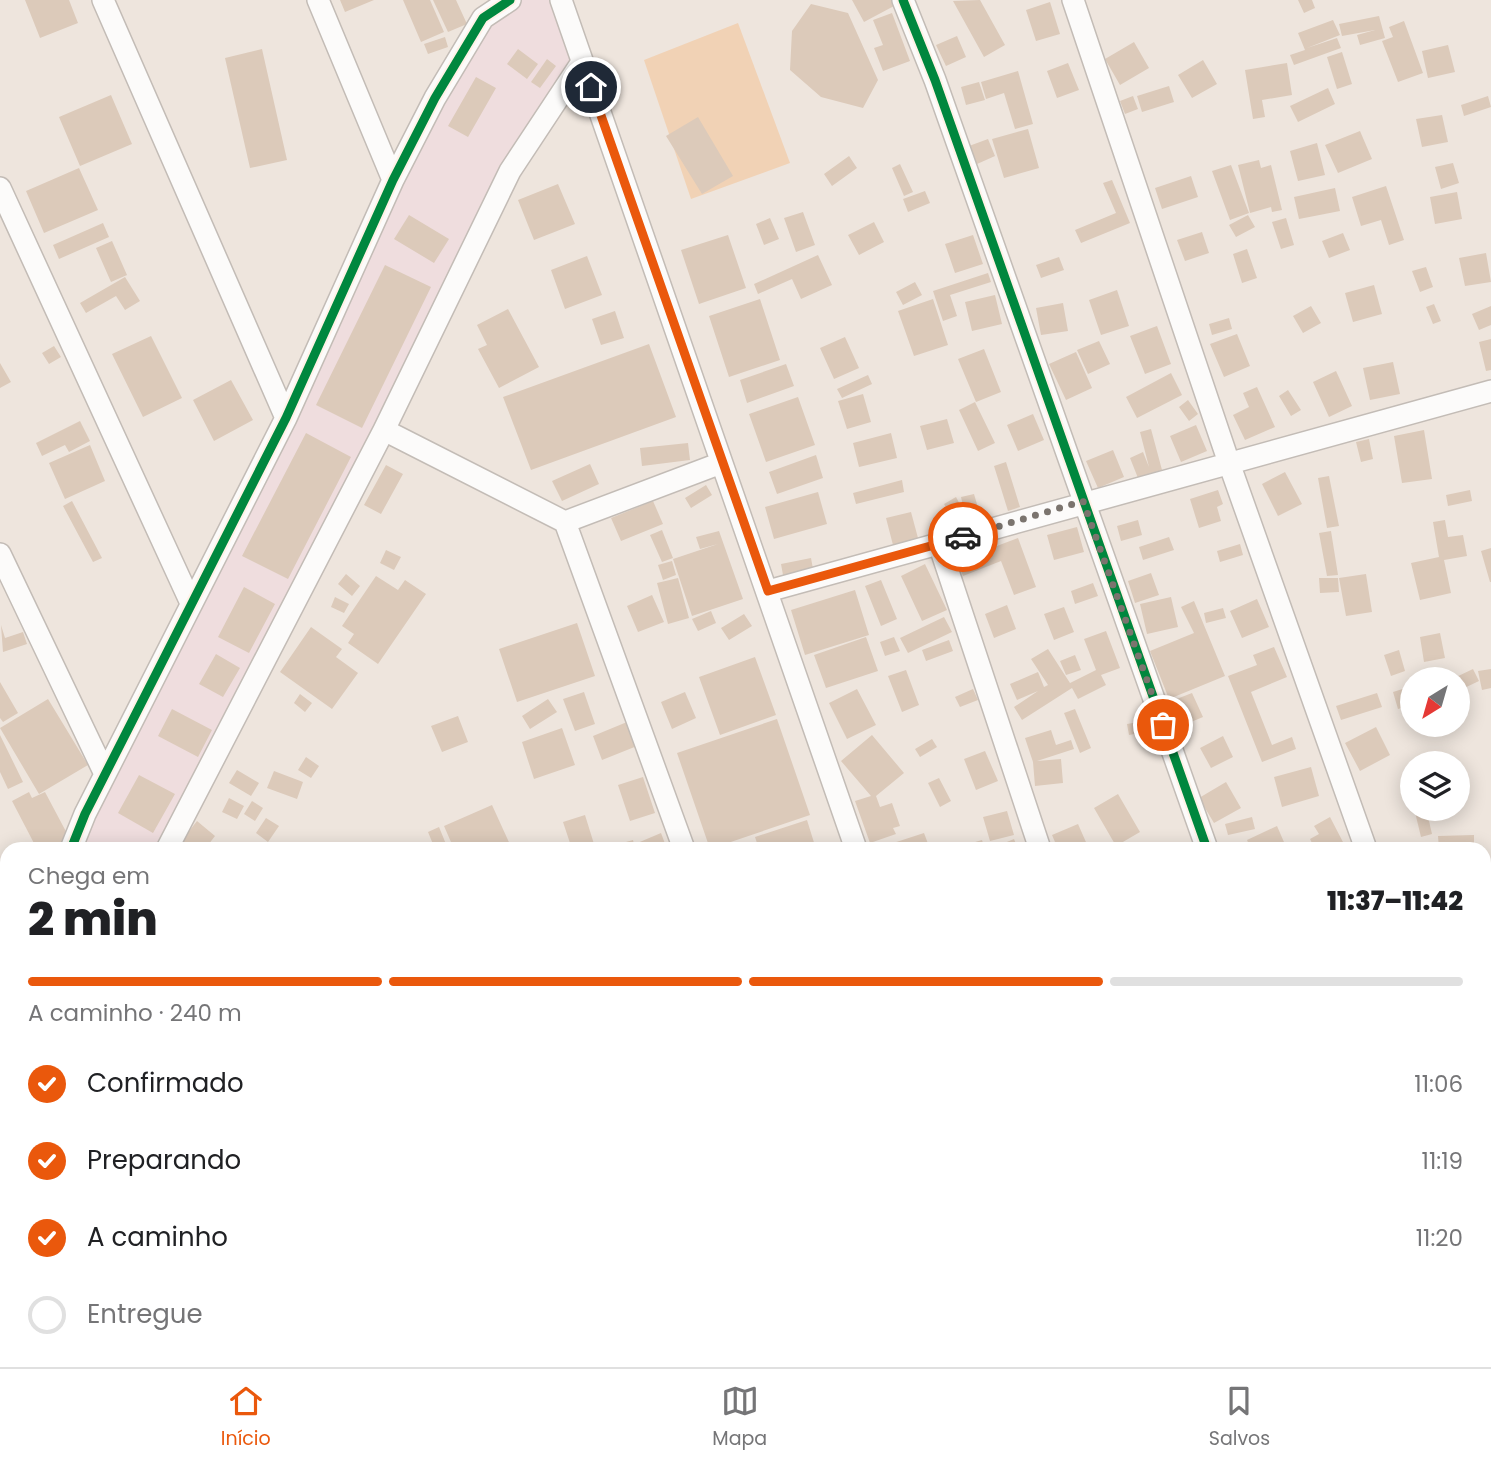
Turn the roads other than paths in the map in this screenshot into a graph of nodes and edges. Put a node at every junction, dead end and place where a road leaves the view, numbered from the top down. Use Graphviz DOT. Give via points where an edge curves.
graph roads {
  1 [pos="103,0"];
  2 [pos="318,0"];
  3 [pos="510,0"];
  4 [pos="561,0"];
  5 [pos="903,0"];
  6 [pos="1073,0"];
  7 [pos="582,62"];
  8 [pos="393,180"];
  9 [pos="0,188"];
  10 [pos="1491,391"];
  11 [pos="286,418"];
  12 [pos="384,429"];
  13 [pos="721,463"];
  14 [pos="1229,463"];
  15 [pos="1083,501"];
  16 [pos="565,522"];
  17 [pos="939,544"];
  18 [pos="0,554"];
  19 [pos="768,591"];
  20 [pos="191,603"];
  21 [pos="105,774"];
  22 [pos="74,842"];
  23 [pos="171,842"];
  24 [pos="681,842"];
  25 [pos="854,842"];
  26 [pos="1038,842"];
  27 [pos="1205,842"];
  28 [pos="1364,842"];
  1 -- 11 [label="street"];
  2 -- 8 [label="street"];
  3 -- 8 [label="street" via="483,18"];
  4 -- 7 [label="street"];
  5 -- 15 [label="street"];
  6 -- 14 [label="street"];
  7 -- 12 [label="street" via="510,171"];
  7 -- 13 [label="street"];
  8 -- 11 [label="street"];
  9 -- 20 [label="street"];
  10 -- 14 [label="street"];
  11 -- 20 [label="street"];
  12 -- 16 [label="street"];
  12 -- 23 [label="street"];
  13 -- 16 [label="street"];
  13 -- 19 [label="street"];
  14 -- 15 [label="street"];
  14 -- 28 [label="street"];
  15 -- 17 [label="street"];
  15 -- 27 [label="street"];
  16 -- 24 [label="street"];
  17 -- 19 [label="street"];
  17 -- 26 [label="street"];
  18 -- 21 [label="street"];
  19 -- 25 [label="street"];
  20 -- 21 [label="street"];
  21 -- 22 [label="street"];
}
